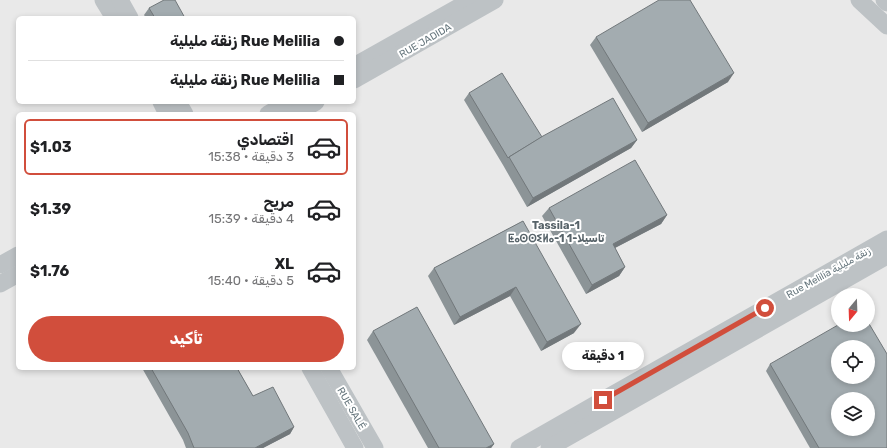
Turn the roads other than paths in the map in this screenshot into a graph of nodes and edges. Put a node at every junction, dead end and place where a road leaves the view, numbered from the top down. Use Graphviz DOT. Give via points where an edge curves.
graph roads {
  1 [pos="104,0"];
  2 [pos="120,0"];
  3 [pos="471,0"];
  4 [pos="495,0"];
  5 [pos="859,0"];
  6 [pos="884,0"];
  7 [pos="887,3"];
  8 [pos="113,16"];
  9 [pos="129,16"];
  10 [pos="887,26"];
  11 [pos="356,65"];
  12 [pos="356,79"];
  13 [pos="286,104"];
  14 [pos="312,104"];
  15 [pos="272,112"];
  16 [pos="298,112"];
  17 [pos="887,239"];
  18 [pos="16,256"];
  19 [pos="887,256"];
  20 [pos="0,266"];
  21 [pos="16,275"];
  22 [pos="0,284"];
  23 [pos="311,370"];
  24 [pos="331,370"];
  25 [pos="355,448"];
  26 [pos="375,448"];
  27 [pos="519,448"];
  28 [pos="549,448"];
  1 -- 8 [label="street"];
  2 -- 9 [label="street"];
  3 -- 11 [label="street, RUE JADIDA"];
  4 -- 12 [label="street, RUE JADIDA"];
  5 -- 10 [label="street"];
  6 -- 7 [label="street"];
  13 -- 15 [label="street"];
  14 -- 16 [label="street"];
  17 -- 27 [label="street, Rue Melilia زنقة مليلية"];
  18 -- 20 [label="street"];
  19 -- 28 [label="street, Rue Melilia زنقة مليلية"];
  21 -- 22 [label="street"];
  23 -- 25 [label="street, RUE SALÉ"];
  24 -- 26 [label="street, RUE SALÉ"];
}
